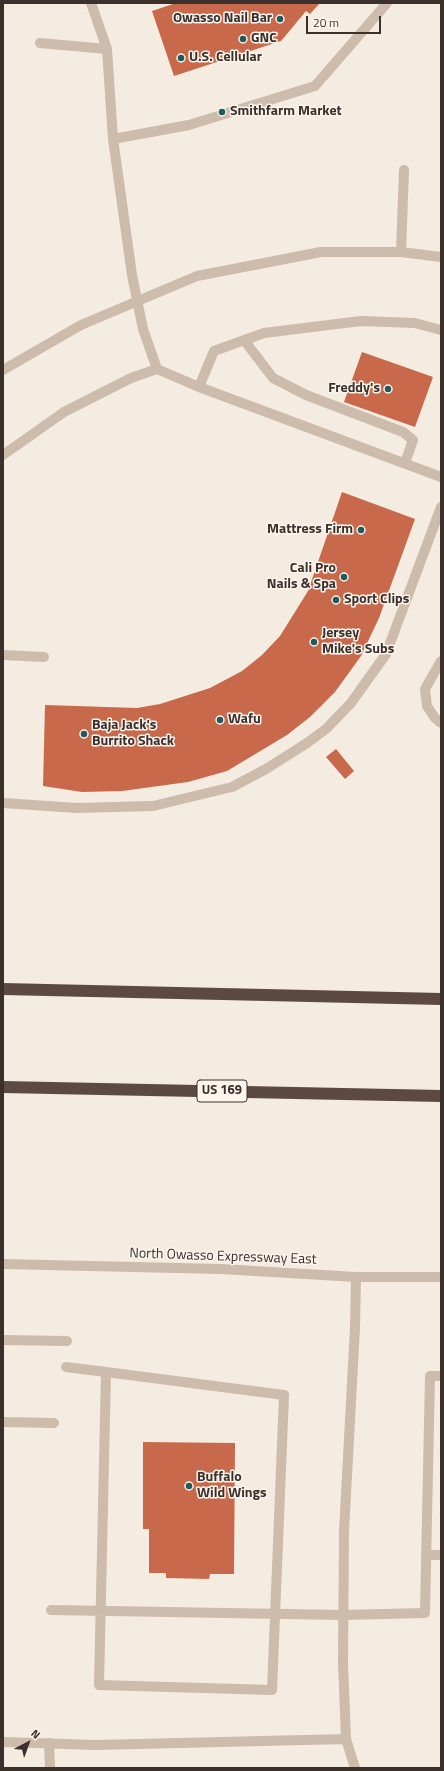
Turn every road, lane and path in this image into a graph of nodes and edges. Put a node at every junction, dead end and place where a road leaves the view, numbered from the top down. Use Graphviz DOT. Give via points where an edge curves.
graph roads {
  1 [pos="91,3"];
  2 [pos="387,3"];
  3 [pos="40,43"];
  4 [pos="106,49"];
  5 [pos="113,139"];
  6 [pos="404,170"];
  7 [pos="401,252"];
  8 [pos="441,257"];
  9 [pos="138,301"];
  10 [pos="441,330"];
  11 [pos="244,340"];
  12 [pos="157,369"];
  13 [pos="3,370"];
  14 [pos="199,387"];
  15 [pos="3,455"];
  16 [pos="405,463"];
  17 [pos="441,477"];
  18 [pos="441,507"];
  19 [pos="3,655"];
  20 [pos="44,657"];
  21 [pos="441,661"];
  22 [pos="441,723"];
  23 [pos="3,803"];
  24 [pos="3,989"];
  25 [pos="441,999"];
  26 [pos="3,1087"];
  27 [pos="441,1096"];
  28 [pos="3,1264"];
  29 [pos="441,1277"];
  30 [pos="356,1278"];
  31 [pos="3,1340"];
  32 [pos="67,1341"];
  33 [pos="66,1367"];
  34 [pos="106,1372"];
  35 [pos="441,1376"];
  36 [pos="3,1422"];
  37 [pos="54,1424"];
  38 [pos="426,1555"];
  39 [pos="441,1555"];
  40 [pos="51,1610"];
  41 [pos="100,1611"];
  42 [pos="275,1614"];
  43 [pos="343,1615"];
  44 [pos="346,1739"];
  45 [pos="3,1742"];
  46 [pos="49,1743"];
  47 [pos="50,1768"];
  48 [pos="355,1768"];
  1 -- 4 [label="street"];
  2 -- 5 [label="street" via="315,86 189,125"];
  3 -- 4 [label="street"];
  4 -- 5 [label="street"];
  5 -- 9 [label="street"];
  6 -- 7 [label="street"];
  7 -- 8 [label="street"];
  7 -- 9 [label="street" via="322,252 197,276"];
  9 -- 12 [label="street" via="143,329"];
  9 -- 13 [label="street" via="82,326"];
  10 -- 11 [label="street" via="414,324 361,321 264,333"];
  11 -- 14 [label="street" via="214,351"];
  11 -- 16 [label="street" via="273,378 306,395 403,432 412,440"];
  12 -- 14 [label="street"];
  12 -- 15 [label="street" via="131,378 64,412"];
  14 -- 16 [label="street"];
  16 -- 17 [label="street"];
  18 -- 23 [label="street" via="386,654 352,703 326,729 307,743 232,787 153,806 76,808"];
  19 -- 20 [label="street"];
  21 -- 22 [label="street" via="425,689 427,706"];
  24 -- 25 [label="highway"];
  26 -- 27 [label="highway, US 169"];
  28 -- 30 [label="street, North Owasso Expressway East" via="221,1269"];
  29 -- 30 [label="street, North Owasso Expressway East"];
  30 -- 43 [label="street" via="344,1531"];
  31 -- 32 [label="street"];
  33 -- 34 [label="street"];
  34 -- 41 [label="street"];
  34 -- 42 [label="street" via="284,1395"];
  35 -- 38 [label="street" via="430,1376"];
  36 -- 37 [label="street"];
  38 -- 39 [label="street"];
  38 -- 43 [label="street" via="425,1613"];
  40 -- 41 [label="street"];
  41 -- 42 [label="street"];
  41 -- 42 [label="street" via="99,1685 272,1690"];
  42 -- 43 [label="street"];
  43 -- 44 [label="street"];
  44 -- 46 [label="street" via="96,1745"];
  44 -- 48 [label="street"];
  45 -- 46 [label="street"];
  46 -- 47 [label="street"];
}
